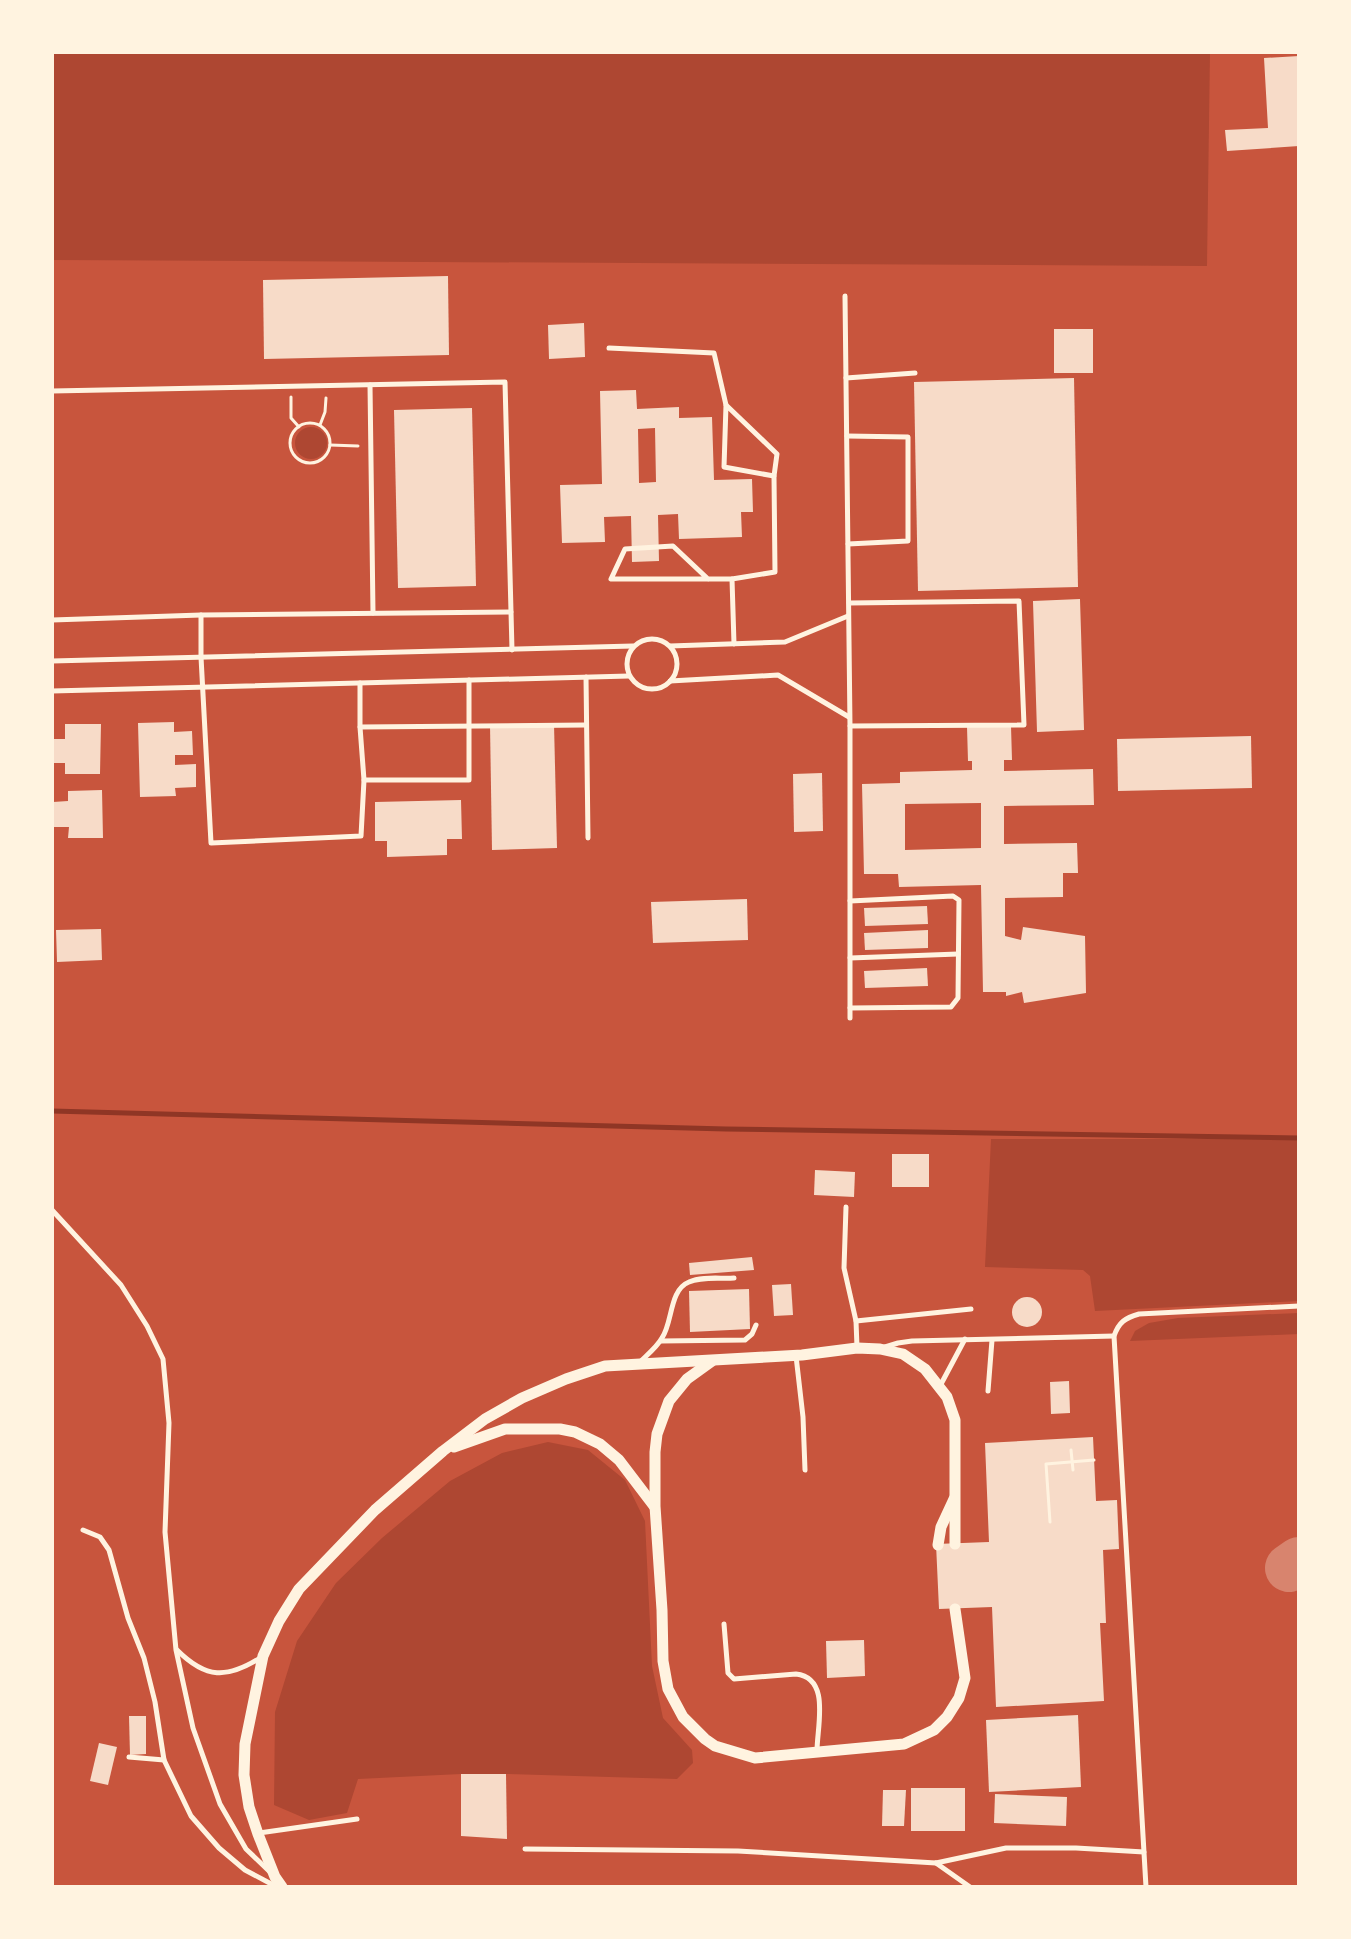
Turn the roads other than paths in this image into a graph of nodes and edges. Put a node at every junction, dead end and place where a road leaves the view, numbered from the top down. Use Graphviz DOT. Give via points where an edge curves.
graph roads {
  1 [pos="845,296"];
  2 [pos="609,348"];
  3 [pos="915,373"];
  4 [pos="846,378"];
  5 [pos="370,385"];
  6 [pos="52,391"];
  7 [pos="726,405"];
  8 [pos="847,436"];
  9 [pos="774,476"];
  10 [pos="848,544"];
  11 [pos="708,579"];
  12 [pos="732,579"];
  13 [pos="849,603"];
  14 [pos="511,612"];
  15 [pos="373,613"];
  16 [pos="201,615"];
  17 [pos="849,616"];
  18 [pos="52,620"];
  19 [pos="734,644"];
  20 [pos="633,646"];
  21 [pos="670,646"];
  22 [pos="512,650"];
  23 [pos="201,657"];
  24 [pos="52,661"];
  25 [pos="629,676"];
  26 [pos="586,677"];
  27 [pos="469,680"];
  28 [pos="670,681"];
  29 [pos="360,683"];
  30 [pos="202,687"];
  31 [pos="52,691"];
  32 [pos="850,717"];
  33 [pos="586,725"];
  34 [pos="470,726"];
  35 [pos="850,726"];
  36 [pos="360,727"];
  37 [pos="364,780"];
  38 [pos="588,838"];
  39 [pos="850,901"];
  40 [pos="958,954"];
  41 [pos="850,958"];
  42 [pos="850,1008"];
  43 [pos="850,1018"];
  44 [pos="846,1207"];
  45 [pos="52,1210"];
  46 [pos="734,1278"];
  47 [pos="1299,1306"];
  48 [pos="971,1309"];
  49 [pos="856,1321"];
  50 [pos="756,1325"];
  51 [pos="1114,1336"];
  52 [pos="965,1339"];
  53 [pos="992,1340"];
  54 [pos="661,1341"];
  55 [pos="857,1348"];
  56 [pos="880,1349"];
  57 [pos="796,1355"];
  58 [pos="712,1361"];
  59 [pos="636,1366"];
  60 [pos="940,1386"];
  61 [pos="988,1391"];
  62 [pos="443,1451"];
  63 [pos="805,1470"];
  64 [pos="956,1495"];
  65 [pos="655,1506"];
  66 [pos="83,1530"];
  67 [pos="955,1544"];
  68 [pos="938,1545"];
  69 [pos="950,1609"];
  70 [pos="724,1624"];
  71 [pos="176,1650"];
  72 [pos="263,1656"];
  73 [pos="816,1752"];
  74 [pos="129,1757"];
  75 [pos="164,1760"];
  76 [pos="357,1819"];
  77 [pos="258,1834"];
  78 [pos="525,1849"];
  79 [pos="1144,1852"];
  80 [pos="936,1863"];
  81 [pos="278,1884"];
  82 [pos="970,1887"];
  83 [pos="1146,1887"];
  1 -- 4 [label="lane"];
  2 -- 7 [label="lane" via="714,353"];
  3 -- 4 [label="lane"];
  4 -- 8 [label="lane"];
  5 -- 6 [label="lane"];
  5 -- 14 [label="lane" via="505,382"];
  5 -- 15 [label="lane"];
  7 -- 9 [label="lane" via="777,454"];
  7 -- 9 [label="lane" via="724,467"];
  8 -- 10 [label="lane"];
  8 -- 10 [label="lane" via="908,437 908,541"];
  9 -- 12 [label="lane" via="775,572"];
  10 -- 13 [label="lane"];
  11 -- 11 [label="lane" via="673,546 625,549 611,579"];
  11 -- 12 [label="lane"];
  12 -- 19 [label="lane"];
  13 -- 17 [label="lane"];
  13 -- 35 [label="lane" via="1019,601 1024,725"];
  14 -- 15 [label="lane"];
  14 -- 22 [label="lane"];
  15 -- 16 [label="lane"];
  16 -- 18 [label="lane"];
  16 -- 23 [label="lane"];
  17 -- 19 [label="lane" via="785,642"];
  17 -- 32 [label="lane"];
  19 -- 21 [label="lane"];
  20 -- 21 [label="lane" via="645,639"];
  20 -- 22 [label="lane"];
  20 -- 25 [label="lane" via="626,661"];
  21 -- 28 [label="lane" via="676,658"];
  22 -- 23 [label="lane"];
  23 -- 24 [label="lane"];
  23 -- 30 [label="lane"];
  25 -- 26 [label="lane"];
  25 -- 28 [label="lane" via="640,687 656,689"];
  26 -- 27 [label="lane"];
  26 -- 33 [label="lane"];
  27 -- 29 [label="lane"];
  27 -- 34 [label="lane"];
  28 -- 32 [label="lane" via="778,675"];
  29 -- 30 [label="lane"];
  29 -- 36 [label="lane"];
  30 -- 31 [label="lane"];
  30 -- 37 [label="lane" via="211,843 361,836"];
  32 -- 35 [label="lane"];
  33 -- 34 [label="lane"];
  33 -- 38 [label="lane"];
  34 -- 36 [label="lane"];
  34 -- 37 [label="lane" via="469,780"];
  35 -- 39 [label="lane"];
  36 -- 37 [label="lane"];
  39 -- 40 [label="lane" via="953,896 959,900"];
  39 -- 41 [label="lane"];
  40 -- 41 [label="lane"];
  40 -- 42 [label="lane" via="958,998 951,1007"];
  41 -- 42 [label="lane"];
  42 -- 43 [label="lane"];
  44 -- 49 [label="lane" via="844,1268"];
  45 -- 71 [label="lane" via="121,1285 163,1359 169,1423 165,1532"];
  46 -- 54 [label="lane" via="685,1283"];
  47 -- 51 [label="lane" via="1139,1314 1125,1318"];
  48 -- 49 [label="lane"];
  49 -- 55 [label="lane"];
  50 -- 54 [label="lane" via="745,1340"];
  51 -- 53 [label="lane"];
  51 -- 79 [label="lane"];
  52 -- 53 [label="lane"];
  52 -- 56 [label="lane"];
  52 -- 60 [label="lane"];
  53 -- 61 [label="lane"];
  54 -- 59 [label="lane"];
  55 -- 56 [label="street"];
  55 -- 57 [label="street"];
  56 -- 60 [label="street" via="903,1354"];
  57 -- 58 [label="street"];
  57 -- 63 [label="lane"];
  58 -- 59 [label="street"];
  58 -- 65 [label="street" via="687,1379 662,1416 655,1452"];
  59 -- 62 [label="street" via="605,1366 522,1398"];
  60 -- 64 [label="street" via="955,1420"];
  62 -- 65 [label="street" via="505,1429 575,1432 619,1460"];
  62 -- 72 [label="street" via="375,1510 299,1589"];
  64 -- 67 [label="street"];
  64 -- 68 [label="street"];
  65 -- 73 [label="street" via="663,1661 668,1689 683,1717 705,1739 729,1752 755,1758"];
  66 -- 75 [label="lane" via="100,1537 109,1550 144,1658"];
  69 -- 73 [label="street" via="965,1678 947,1717 934,1730 904,1744"];
  70 -- 73 [label="lane" via="728,1673 734,1679 796,1674 814,1682 819,1712"];
  71 -- 72 [label="lane" via="211,1674"];
  71 -- 81 [label="lane" via="193,1728 220,1804 246,1849"];
  72 -- 77 [label="street" via="244,1775"];
  74 -- 75 [label="lane"];
  75 -- 81 [label="lane" via="191,1816 219,1848 245,1870"];
  76 -- 77 [label="lane"];
  77 -- 81 [label="street"];
  78 -- 80 [label="lane" via="738,1851"];
  79 -- 80 [label="lane" via="1006,1848"];
  79 -- 83 [label="lane"];
  80 -- 82 [label="lane"];
}
